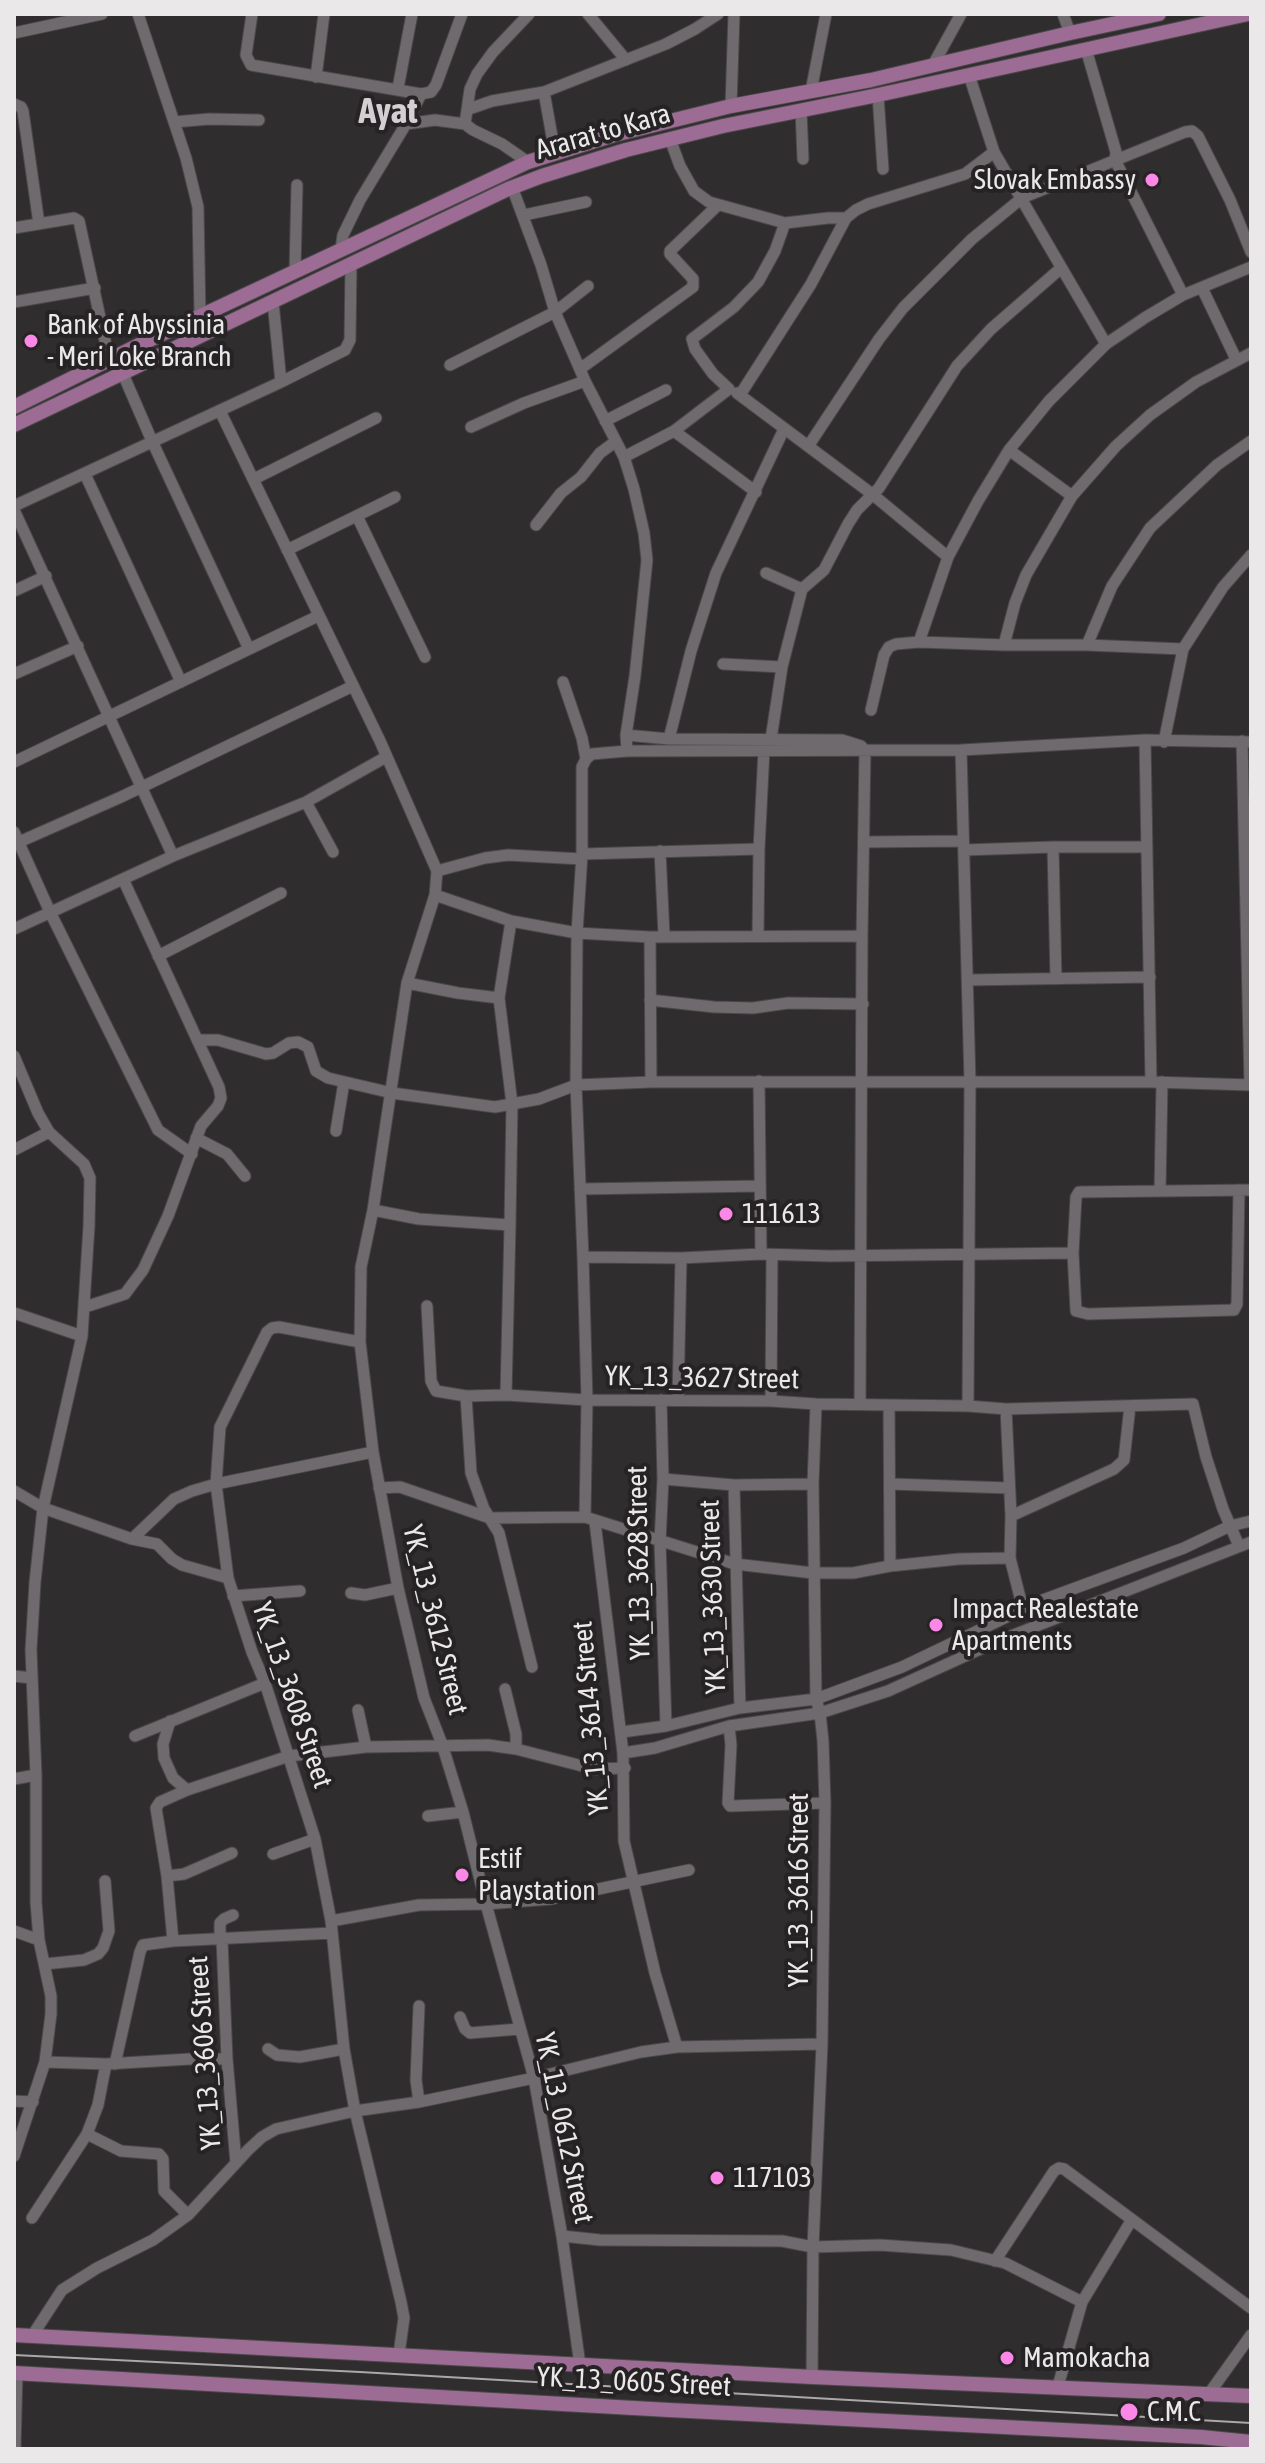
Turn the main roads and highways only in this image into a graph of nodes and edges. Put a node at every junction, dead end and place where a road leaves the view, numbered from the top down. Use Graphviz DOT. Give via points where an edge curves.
graph roads {
  1 [pos="1159,14"];
  2 [pos="1248,14"];
  3 [pos="1226,16"];
  4 [pos="770,100"];
  5 [pos="772,116"];
  6 [pos="401,220"];
  7 [pos="407,237"];
  8 [pos="14,407"];
  9 [pos="14,425"];
  10 [pos="14,2335"];
  11 [pos="16,2373"];
  12 [pos="1251,2396"];
  13 [pos="1251,2442"];
  1 -- 4 [label="main road, Ararat to Kara"];
  2 -- 3 [label="main road, Ararat to Kara"];
  3 -- 5 [label="main road, Ararat to Kara"];
  4 -- 5 [label="main road"];
  4 -- 6 [label="main road, Ararat to Kara" via="555,153"];
  5 -- 7 [label="main road, Ararat to Kara" via="590,160 512,187"];
  6 -- 7 [label="main road"];
  6 -- 8 [label="main road, Ararat to Kara"];
  7 -- 9 [label="main road, Ararat to Kara"];
  10 -- 12 [label="main road, YK_13_0605 Street"];
  11 -- 13 [label="main road, YK_13_0605 Street"];
}
